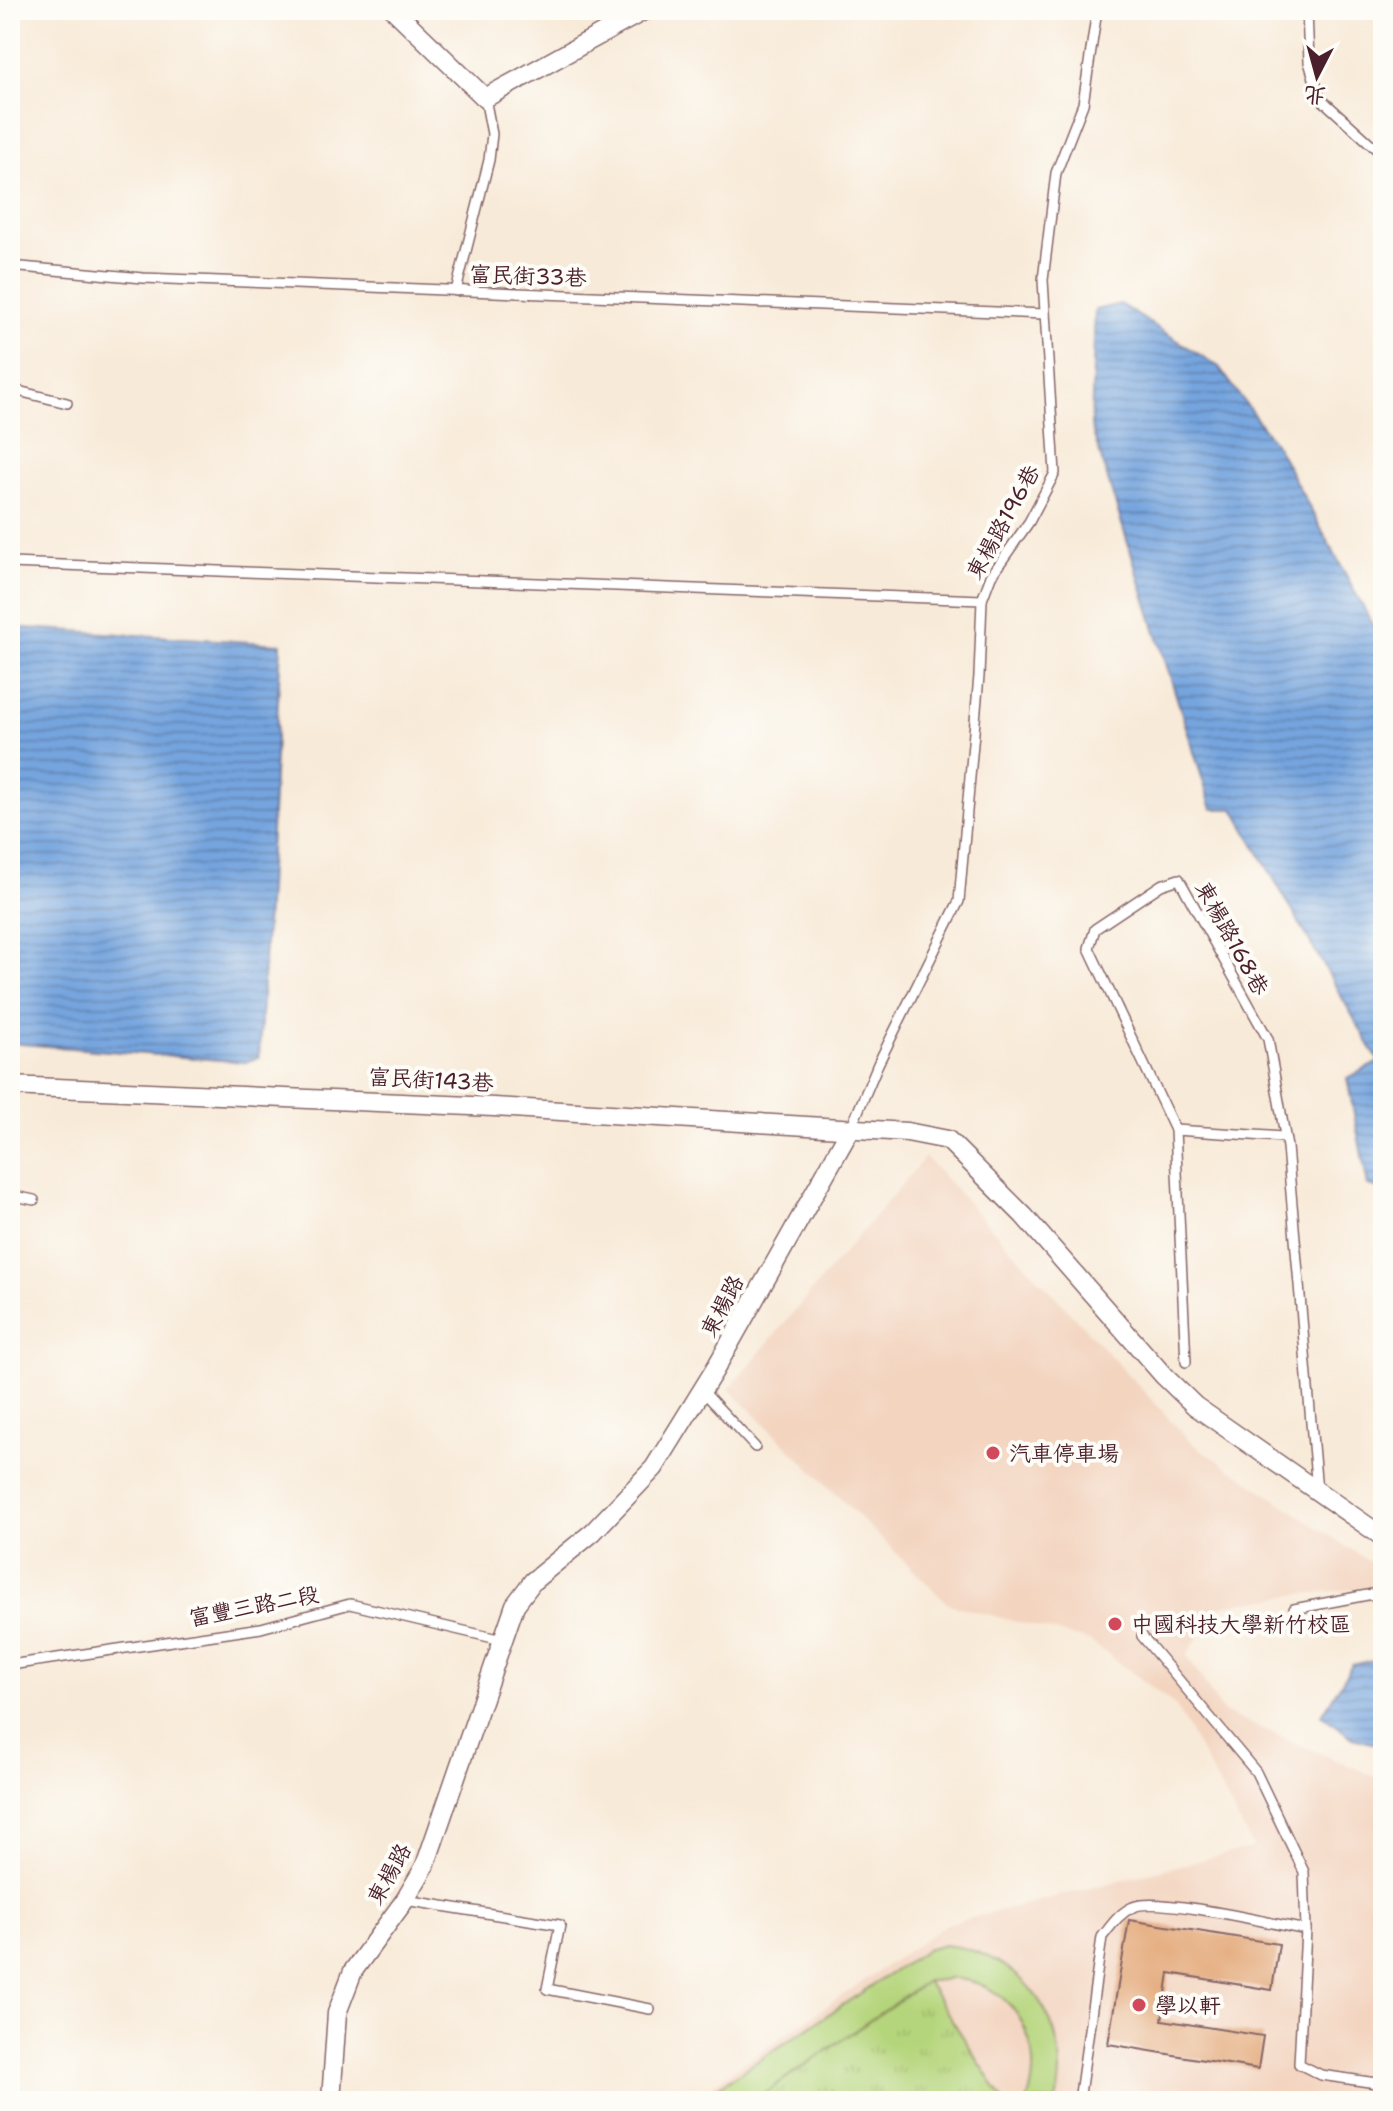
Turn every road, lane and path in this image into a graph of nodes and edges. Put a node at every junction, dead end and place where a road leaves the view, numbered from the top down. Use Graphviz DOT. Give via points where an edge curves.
graph roads {
  1 [pos="394,10"];
  2 [pos="645,10"];
  3 [pos="1097,10"];
  4 [pos="1307,10"];
  5 [pos="485,98"];
  6 [pos="1383,155"];
  7 [pos="10,266"];
  8 [pos="456,291"];
  9 [pos="1045,314"];
  10 [pos="10,389"];
  11 [pos="67,403"];
  12 [pos="10,563"];
  13 [pos="982,600"];
  14 [pos="10,1087"];
  15 [pos="851,1128"];
  16 [pos="1175,1130"];
  17 [pos="1283,1137"];
  18 [pos="10,1195"];
  19 [pos="34,1200"];
  20 [pos="1186,1362"];
  21 [pos="702,1390"];
  22 [pos="755,1447"];
  23 [pos="1317,1491"];
  24 [pos="1383,1537"];
  25 [pos="1383,1592"];
  26 [pos="1294,1609"];
  27 [pos="1142,1636"];
  28 [pos="502,1640"];
  29 [pos="10,1665"];
  30 [pos="405,1900"];
  31 [pos="1306,1930"];
  32 [pos="650,2009"];
  33 [pos="1383,2084"];
  34 [pos="331,2101"];
  35 [pos="1079,2101"];
  1 -- 5 [label="street"];
  2 -- 5 [label="street"];
  3 -- 9 [label="lane, 東楊路196巷" via="1083,104 1056,173 1043,280"];
  4 -- 6 [label="lane" via="1309,62 1320,98"];
  5 -- 8 [label="lane" via="492,134 489,160"];
  7 -- 8 [label="lane, 富民街33巷" via="143,278"];
  8 -- 9 [label="lane, 富民街33巷"];
  9 -- 13 [label="lane, 東楊路196巷" via="1055,473 991,576"];
  10 -- 11 [label="lane"];
  12 -- 13 [label="lane"];
  13 -- 15 [label="lane, 東楊路196巷" via="959,901"];
  14 -- 15 [label="street, 富民街143巷"];
  15 -- 21 [label="street, 東楊路"];
  15 -- 23 [label="street" via="948,1140 1195,1406"];
  16 -- 17 [label="lane"];
  16 -- 17 [label="lane, 東楊路168巷" via="1089,948 1095,929 1161,885 1179,879 1268,1039"];
  16 -- 20 [label="lane, 東楊路168巷"];
  17 -- 23 [label="lane, 東楊路168巷"];
  18 -- 19 [label="lane"];
  21 -- 22 [label="lane"];
  21 -- 28 [label="street, 東楊路" via="654,1468 593,1532 533,1581 515,1605"];
  23 -- 24 [label="street"];
  25 -- 26 [label="lane"];
  27 -- 31 [label="lane" via="1256,1772 1304,1872"];
  28 -- 29 [label="lane, 富豐三路二段" via="350,1604 261,1628"];
  28 -- 30 [label="street, 東楊路" via="425,1866"];
  30 -- 32 [label="lane" via="560,1925 547,1989"];
  30 -- 34 [label="street, 東楊路" via="353,1971 337,2013"];
  31 -- 33 [label="lane" via="1299,2064 1321,2075"];
  31 -- 35 [label="lane" via="1166,1905 1135,1905 1119,1917 1102,1937"];
}
